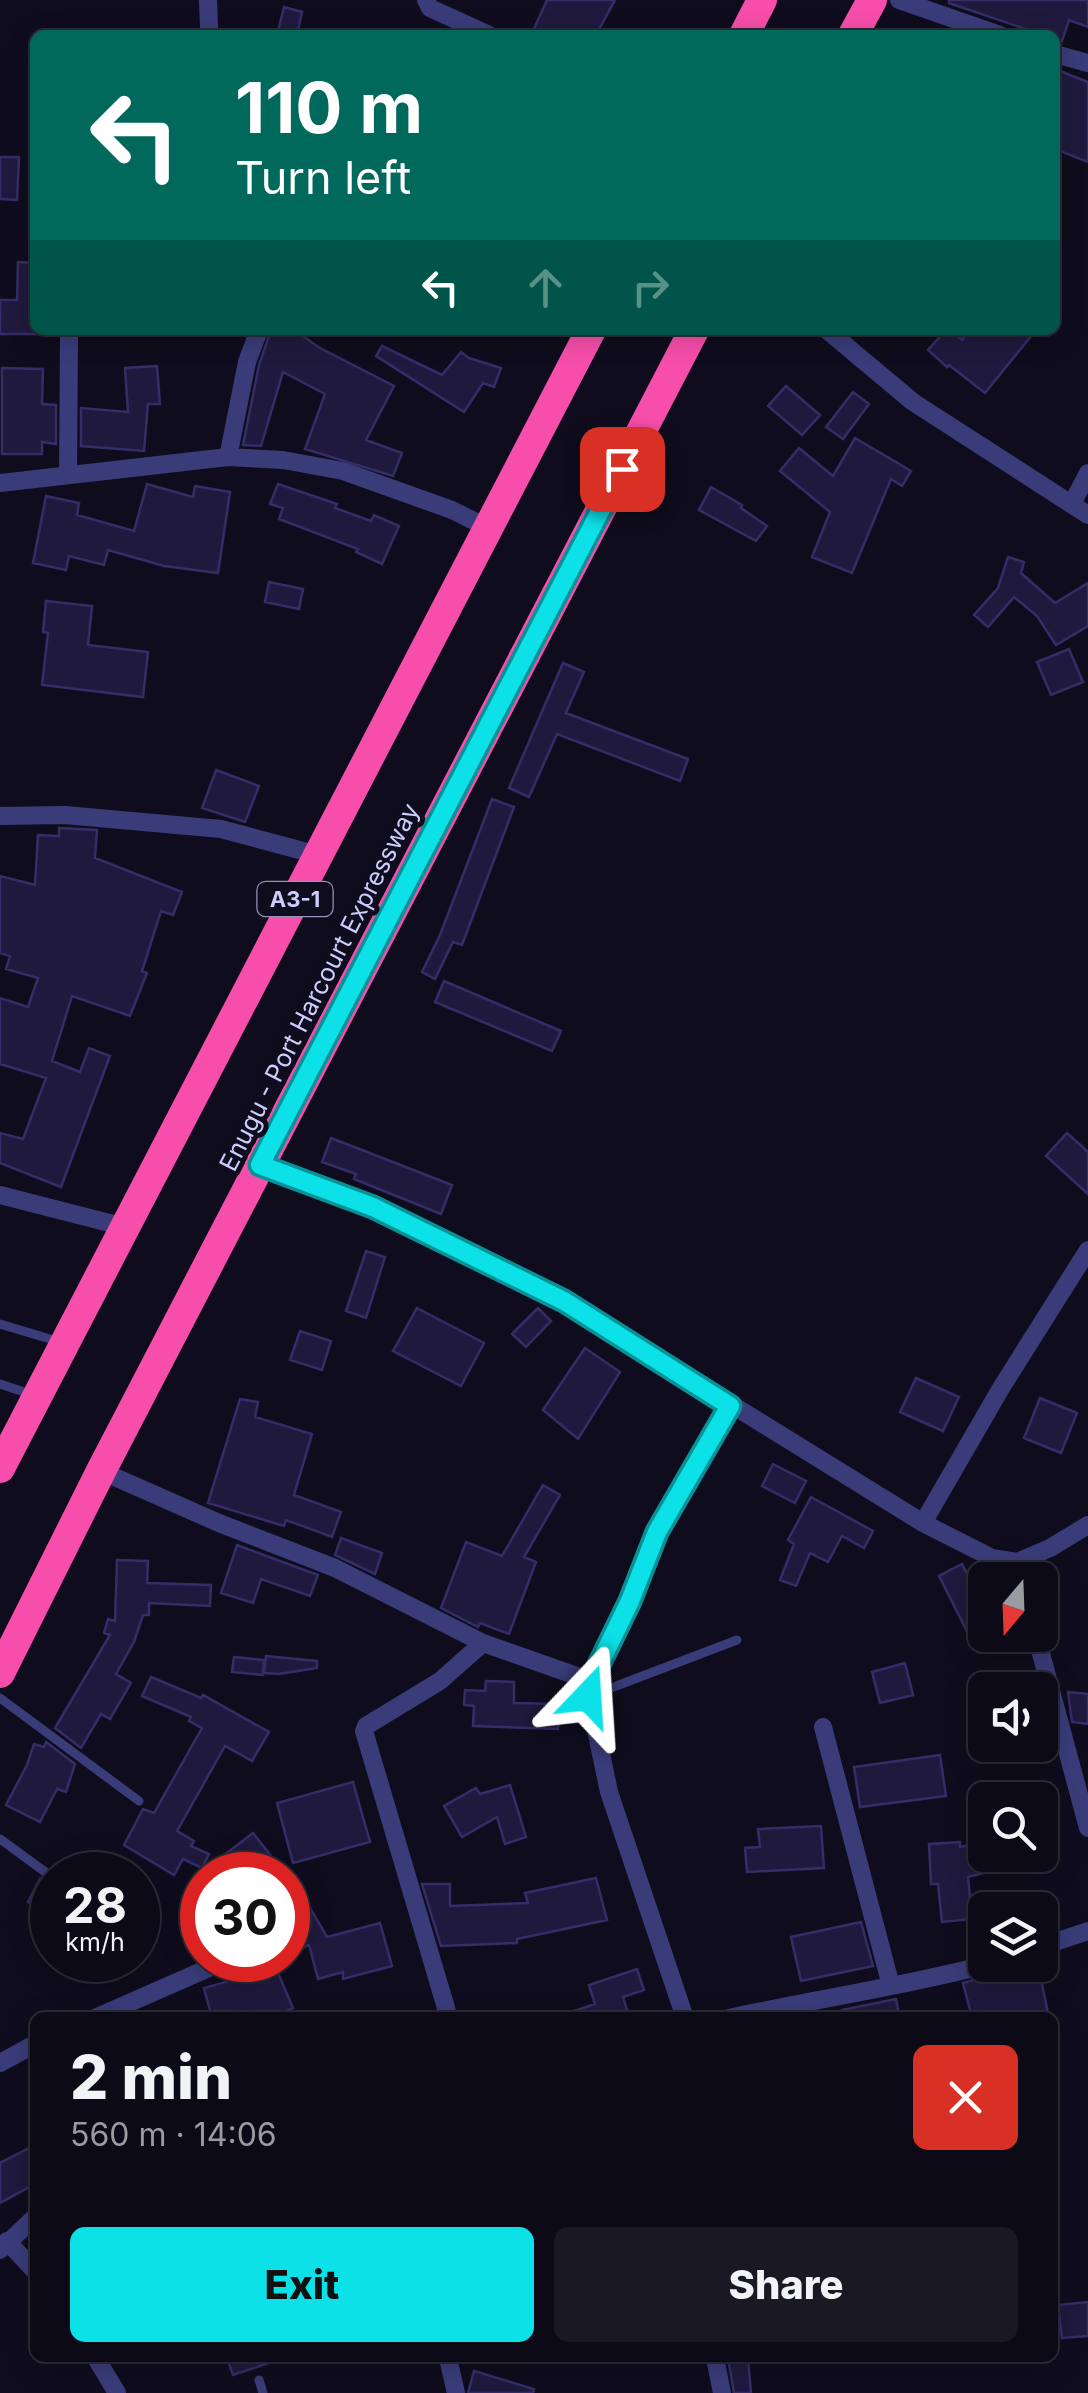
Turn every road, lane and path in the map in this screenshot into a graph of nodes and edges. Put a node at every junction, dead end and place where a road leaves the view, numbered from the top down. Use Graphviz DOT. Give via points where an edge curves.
graph roads {
  1 [pos="208,0"];
  2 [pos="426,0"];
  3 [pos="762,0"];
  4 [pos="872,0"];
  5 [pos="899,0"];
  6 [pos="209,28"];
  7 [pos="477,30"];
  8 [pos="747,30"];
  9 [pos="856,30"];
  10 [pos="986,30"];
  11 [pos="1060,55"];
  12 [pos="1088,63"];
  13 [pos="69,335"];
  14 [pos="257,335"];
  15 [pos="588,335"];
  16 [pos="691,335"];
  17 [pos="833,335"];
  18 [pos="228,456"];
  19 [pos="1088,472"];
  20 [pos="68,474"];
  21 [pos="0,483"];
  22 [pos="1080,508"];
  23 [pos="488,528"];
  24 [pos="0,816"];
  25 [pos="318,856"];
  26 [pos="260,1165"];
  27 [pos="0,1195"];
  28 [pos="125,1227"];
  29 [pos="1088,1250"];
  30 [pos="0,1324"];
  31 [pos="64,1344"];
  32 [pos="0,1384"];
  33 [pos="37,1397"];
  34 [pos="730,1406"];
  35 [pos="0,1468"];
  36 [pos="101,1471"];
  37 [pos="923,1523"];
  38 [pos="1088,1525"];
  39 [pos="1000,1562"];
  40 [pos="1031,1562"];
  41 [pos="737,1640"];
  42 [pos="483,1643"];
  43 [pos="1041,1652"];
  44 [pos="0,1674"];
  45 [pos="590,1689"];
  46 [pos="0,1698"];
  47 [pos="822,1727"];
  48 [pos="139,1800"];
  49 [pos="1088,1828"];
  50 [pos="0,1839"];
  51 [pos="30,1860"];
  52 [pos="1088,1931"];
  53 [pos="1058,1941"];
  54 [pos="968,1968"];
  55 [pos="180,1980"];
  56 [pos="891,1986"];
  57 [pos="109,2012"];
  58 [pos="447,2012"];
  59 [pos="684,2012"];
  60 [pos="761,2012"];
  61 [pos="30,2047"];
  62 [pos="0,2063"];
  63 [pos="30,2223"];
  64 [pos="4,2246"];
  65 [pos="30,2268"];
  66 [pos="98,2362"];
  67 [pos="449,2362"];
  68 [pos="716,2362"];
  69 [pos="259,2380"];
  70 [pos="117,2393"];
  71 [pos="263,2393"];
  72 [pos="456,2393"];
  73 [pos="722,2393"];
  1 -- 6 [label="street"];
  2 -- 7 [label="street"];
  3 -- 8 [label="highway"];
  4 -- 9 [label="highway"];
  5 -- 10 [label="street"];
  11 -- 12 [label="street"];
  13 -- 20 [label="street"];
  14 -- 18 [label="street"];
  15 -- 23 [label="highway, A3-1"];
  16 -- 26 [label="highway, Enugu - Port Harcourt Expressway"];
  17 -- 22 [label="street" via="912,402"];
  18 -- 20 [label="street"];
  18 -- 23 [label="street" via="343,471"];
  19 -- 22 [label="street"];
  20 -- 21 [label="street"];
  23 -- 25 [label="highway, A3-1"];
  24 -- 25 [label="street" via="202,827"];
  25 -- 28 [label="highway, A3-1"];
  26 -- 34 [label="street" via="373,1207 564,1301"];
  26 -- 36 [label="highway, Enugu - Port Harcourt Expressway"];
  27 -- 28 [label="street"];
  28 -- 31 [label="highway, A3-1"];
  29 -- 37 [label="street"];
  30 -- 31 [label="lane"];
  31 -- 33 [label="highway, A3-1"];
  32 -- 33 [label="lane"];
  33 -- 35 [label="highway, A3-1"];
  34 -- 37 [label="street"];
  34 -- 45 [label="street" via="657,1532"];
  36 -- 42 [label="street" via="335,1568"];
  36 -- 44 [label="highway, Enugu - Port Harcourt Expressway"];
  37 -- 39 [label="street"];
  38 -- 40 [label="street"];
  41 -- 45 [label="lane"];
  42 -- 45 [label="street"];
  42 -- 58 [label="street" via="364,1731"];
  43 -- 49 [label="street"];
  45 -- 59 [label="street" via="609,1792"];
  46 -- 48 [label="lane"];
  47 -- 56 [label="street"];
  50 -- 51 [label="lane"];
  52 -- 53 [label="street"];
  54 -- 56 [label="street"];
  55 -- 57 [label="street"];
  56 -- 60 [label="street"];
  61 -- 62 [label="street"];
  63 -- 64 [label="street"];
  64 -- 65 [label="street"];
  66 -- 70 [label="street"];
  67 -- 72 [label="street"];
  68 -- 73 [label="street"];
  69 -- 71 [label="lane"];
}
